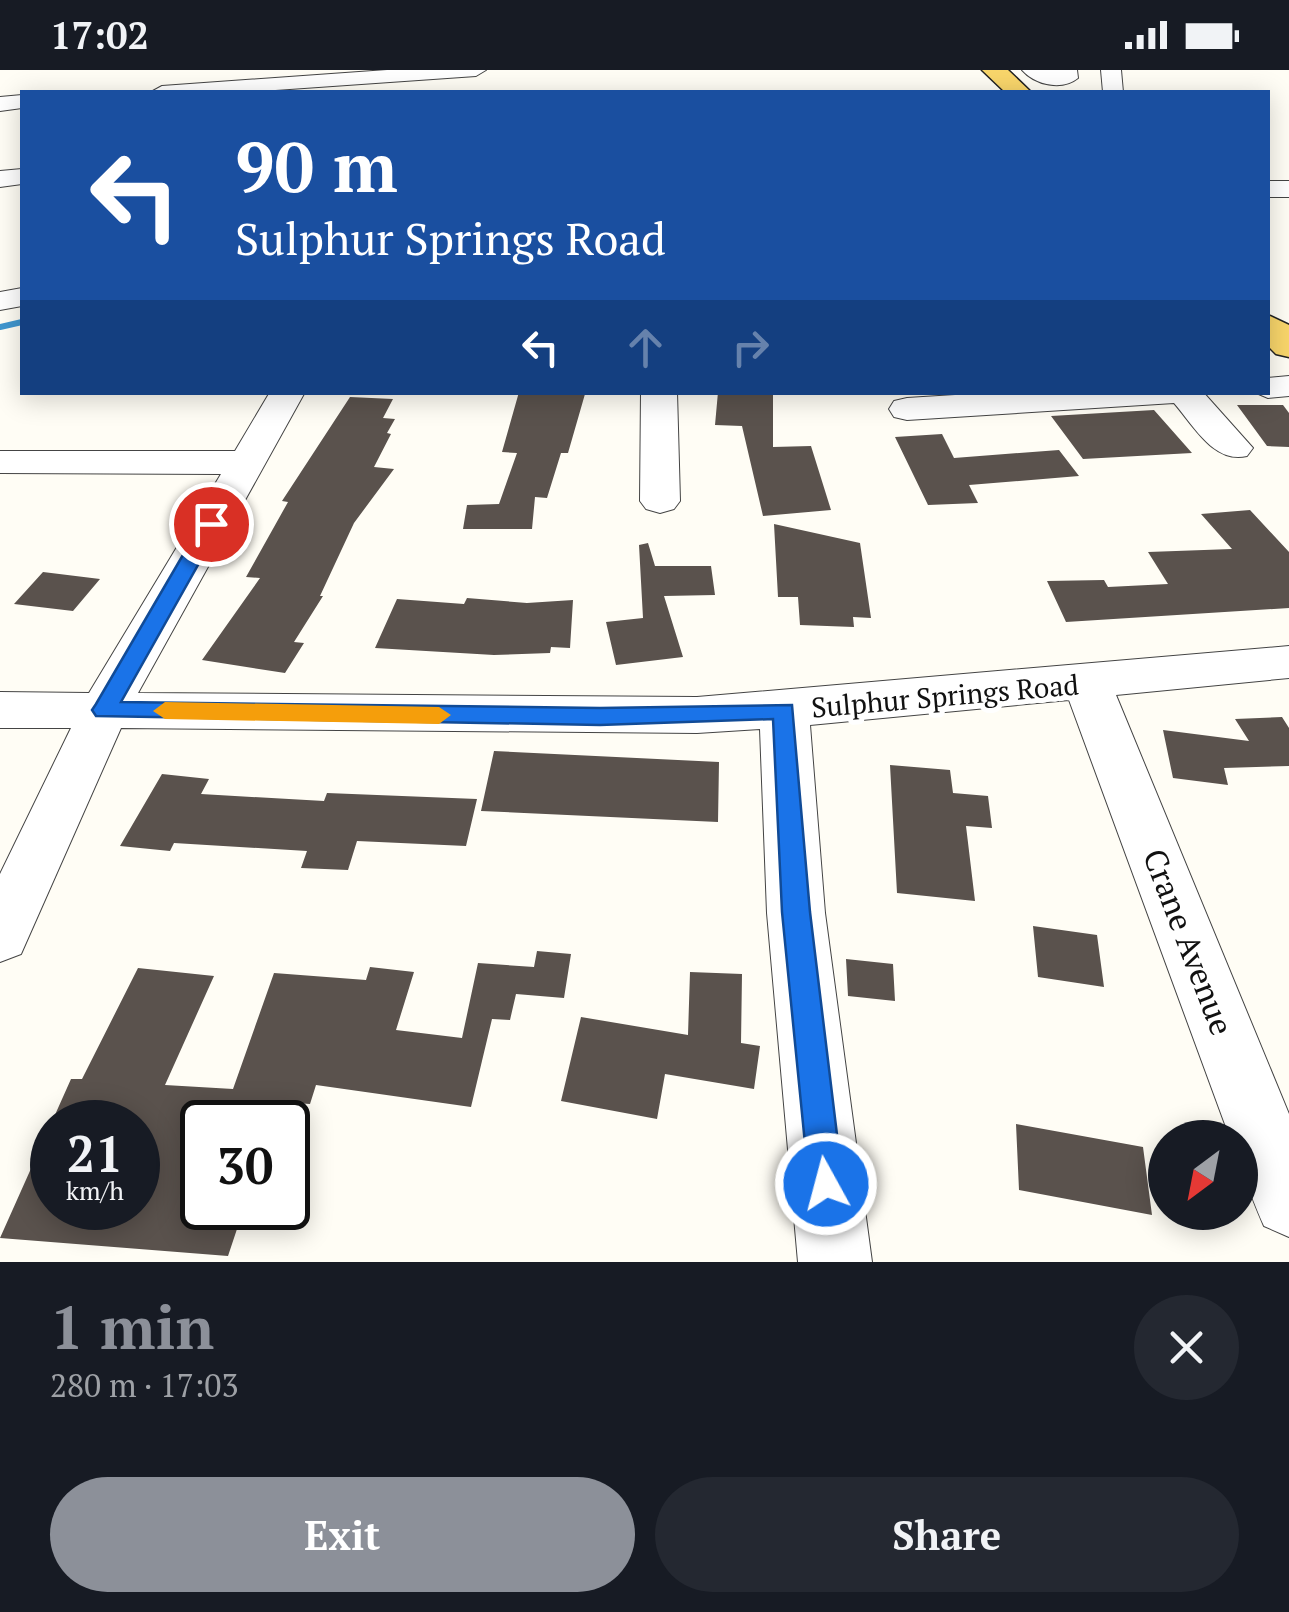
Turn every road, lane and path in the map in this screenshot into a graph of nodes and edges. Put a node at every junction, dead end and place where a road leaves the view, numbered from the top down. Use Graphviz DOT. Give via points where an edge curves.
graph roads {
  1 [pos="477,70"];
  2 [pos="994,70"];
  3 [pos="1032,70"];
  4 [pos="1067,70"];
  5 [pos="191,90"];
  6 [pos="1017,90"];
  7 [pos="1270,328"];
  8 [pos="1289,346"];
  9 [pos="286,395"];
  10 [pos="659,395"];
  11 [pos="1150,395"];
  12 [pos="1187,395"];
  13 [pos="907,409"];
  14 [pos="1234,448"];
  15 [pos="0,462"];
  16 [pos="246,463"];
  17 [pos="660,500"];
  18 [pos="1289,662"];
  19 [pos="1087,683"];
  20 [pos="0,710"];
  21 [pos="104,710"];
  22 [pos="784,710"];
  23 [pos="0,936"];
  24 [pos="1289,1202"];
  25 [pos="834,1262"];
  1 -- 5 [label="street"];
  2 -- 6 [label="main road"];
  3 -- 4 [label="street" via="1040,78 1068,78"];
  7 -- 8 [label="main road"];
  9 -- 16 [label="street"];
  10 -- 17 [label="street"];
  11 -- 13 [label="street"];
  12 -- 14 [label="street"];
  15 -- 16 [label="street"];
  16 -- 21 [label="street"];
  18 -- 19 [label="street, Sulphur Springs Road"];
  19 -- 22 [label="street, Sulphur Springs Road"];
  19 -- 24 [label="street, Crane Avenue"];
  20 -- 21 [label="street, Sulphur Springs Road"];
  21 -- 22 [label="street, Sulphur Springs Road" via="600,717"];
  21 -- 23 [label="street"];
  22 -- 25 [label="street" via="796,912"];
}
